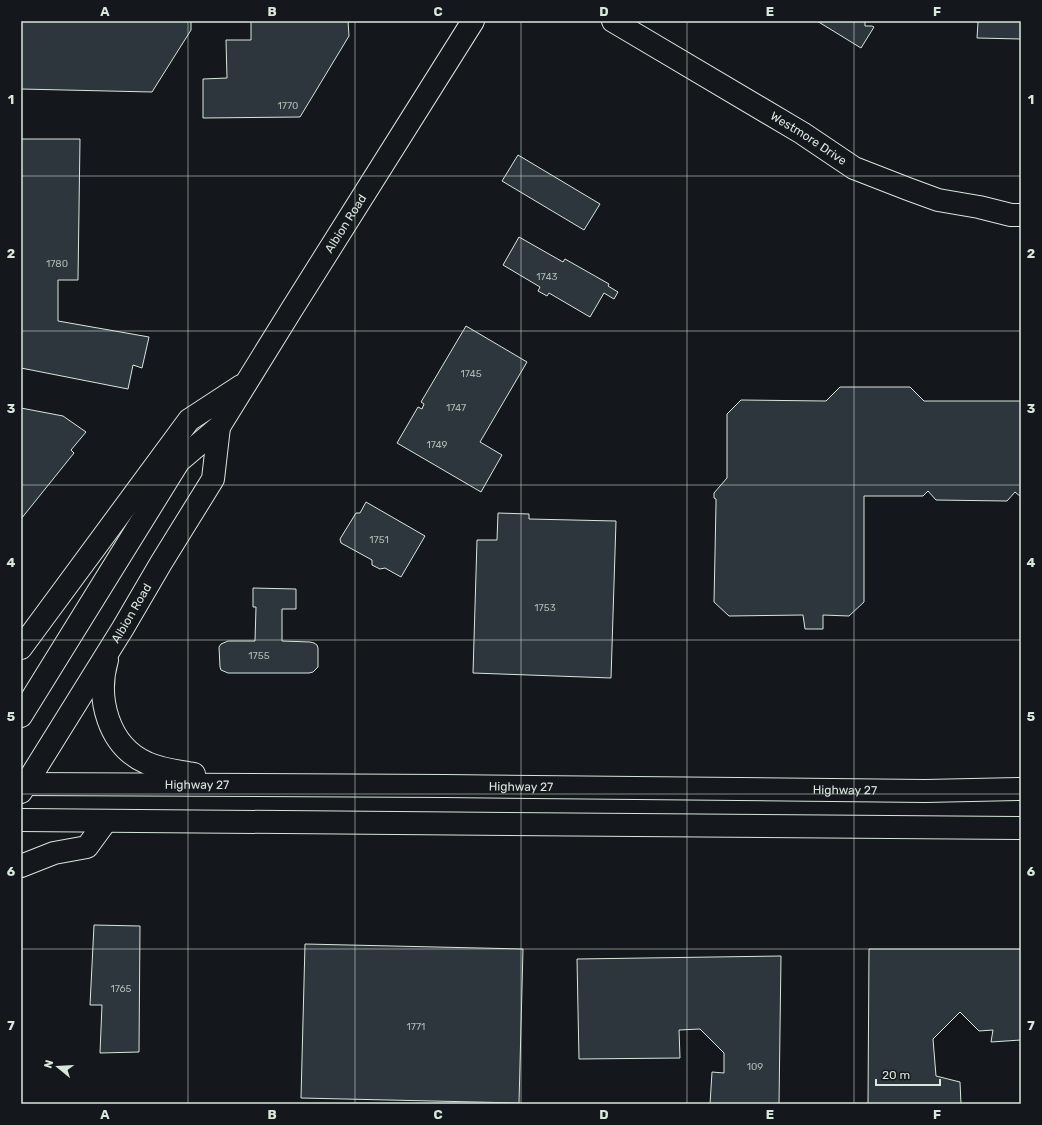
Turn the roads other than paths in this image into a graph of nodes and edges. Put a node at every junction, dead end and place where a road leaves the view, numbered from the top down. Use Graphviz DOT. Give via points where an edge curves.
graph roads {
  1 [pos="474,21"];
  2 [pos="613,21"];
  3 [pos="1021,215"];
  4 [pos="247,382"];
  5 [pos="219,427"];
  6 [pos="21,648"];
  7 [pos="109,651"];
  8 [pos="21,716"];
  9 [pos="217,785"];
  10 [pos="23,787"];
  11 [pos="1021,790"];
  12 [pos="21,820"];
  13 [pos="106,821"];
  14 [pos="1021,828"];
  15 [pos="21,866"];
  1 -- 4 [label="main road, Albion Road"];
  2 -- 3 [label="main road, Westmore Drive" via="802,133 854,168 938,200"];
  4 -- 5 [label="main road, Albion Road"];
  4 -- 6 [label="main road" via="190,420"];
  5 -- 7 [label="main road, Albion Road" via="213,479"];
  5 -- 8 [label="main road, Albion Road" via="179,461"];
  7 -- 9 [label="main road" via="105,665 104,700 110,725 117,739 130,753 146,763 166,770 195,774"];
  7 -- 10 [label="main road, Albion Road"];
  9 -- 10 [label="main road, Highway 27"];
  9 -- 11 [label="main road, Highway 27"];
  12 -- 13 [label="main road"];
  13 -- 14 [label="main road"];
  13 -- 15 [label="main road" via="87,847 54,853"];
}
